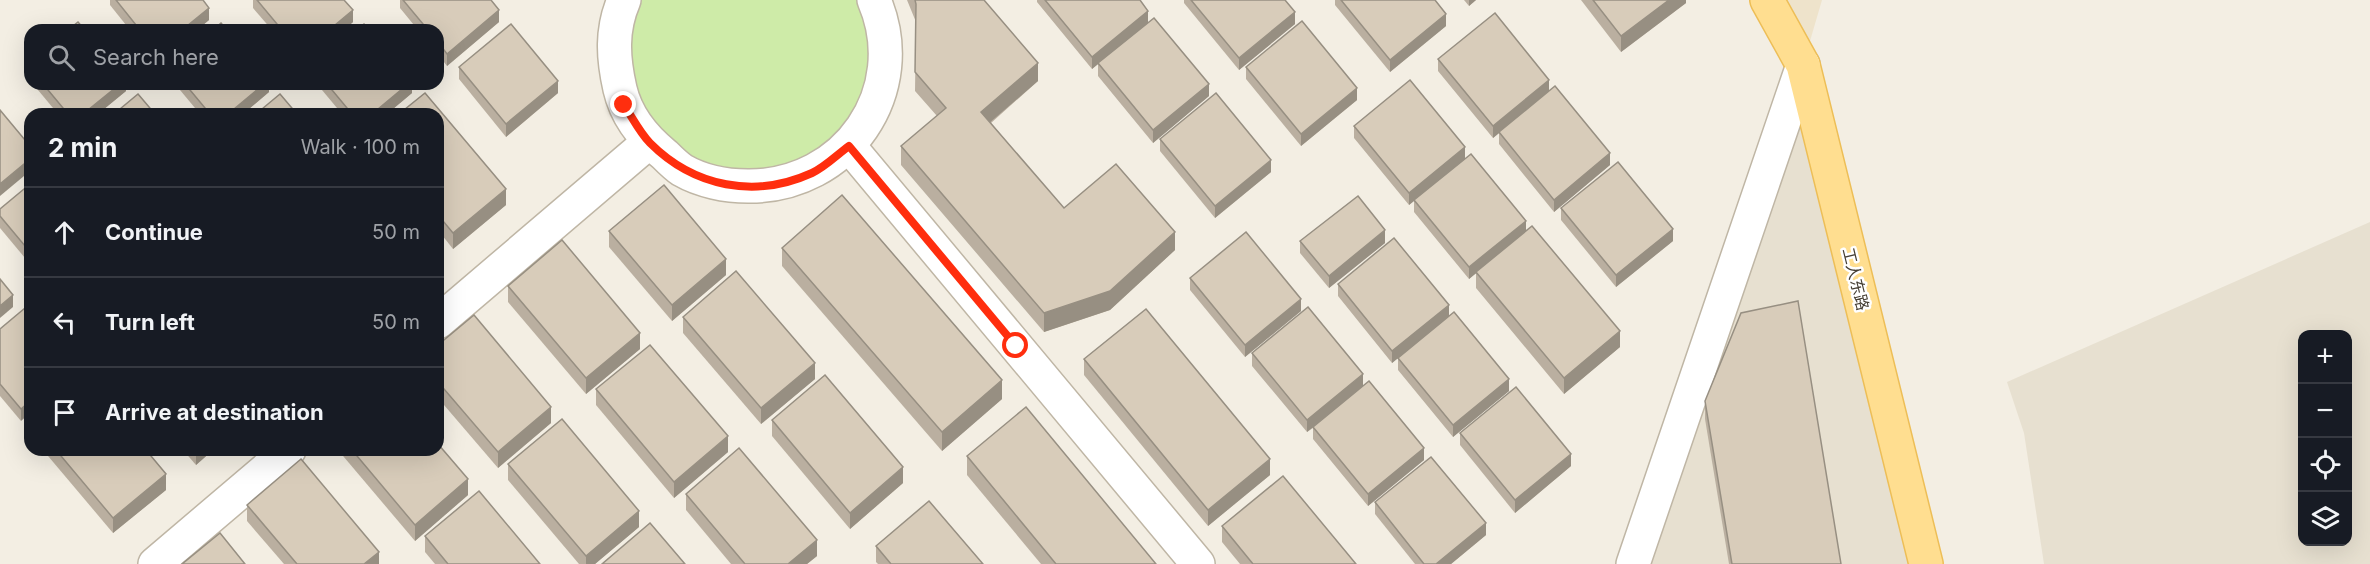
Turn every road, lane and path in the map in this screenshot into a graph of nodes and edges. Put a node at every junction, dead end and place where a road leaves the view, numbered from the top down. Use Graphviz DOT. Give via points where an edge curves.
graph roads {
  1 [pos="624,0"];
  2 [pos="874,0"];
  3 [pos="1767,0"];
  4 [pos="1803,65"];
  5 [pos="649,142"];
  6 [pos="849,146"];
  7 [pos="444,317"];
  8 [pos="282,456"];
  9 [pos="155,564"];
  10 [pos="1198,564"];
  11 [pos="1633,564"];
  12 [pos="1926,564"];
  1 -- 5 [label="street" via="617,17 614,61 624,105"];
  2 -- 6 [label="street" via="883,19 886,64 874,108"];
  3 -- 4 [label="main road, 工人东路"];
  4 -- 11 [label="street"];
  4 -- 12 [label="main road, 工人东路"];
  5 -- 6 [label="street" via="683,170 726,186 770,186 813,173"];
  5 -- 7 [label="street"];
  6 -- 10 [label="street"];
  8 -- 9 [label="street"];
}
